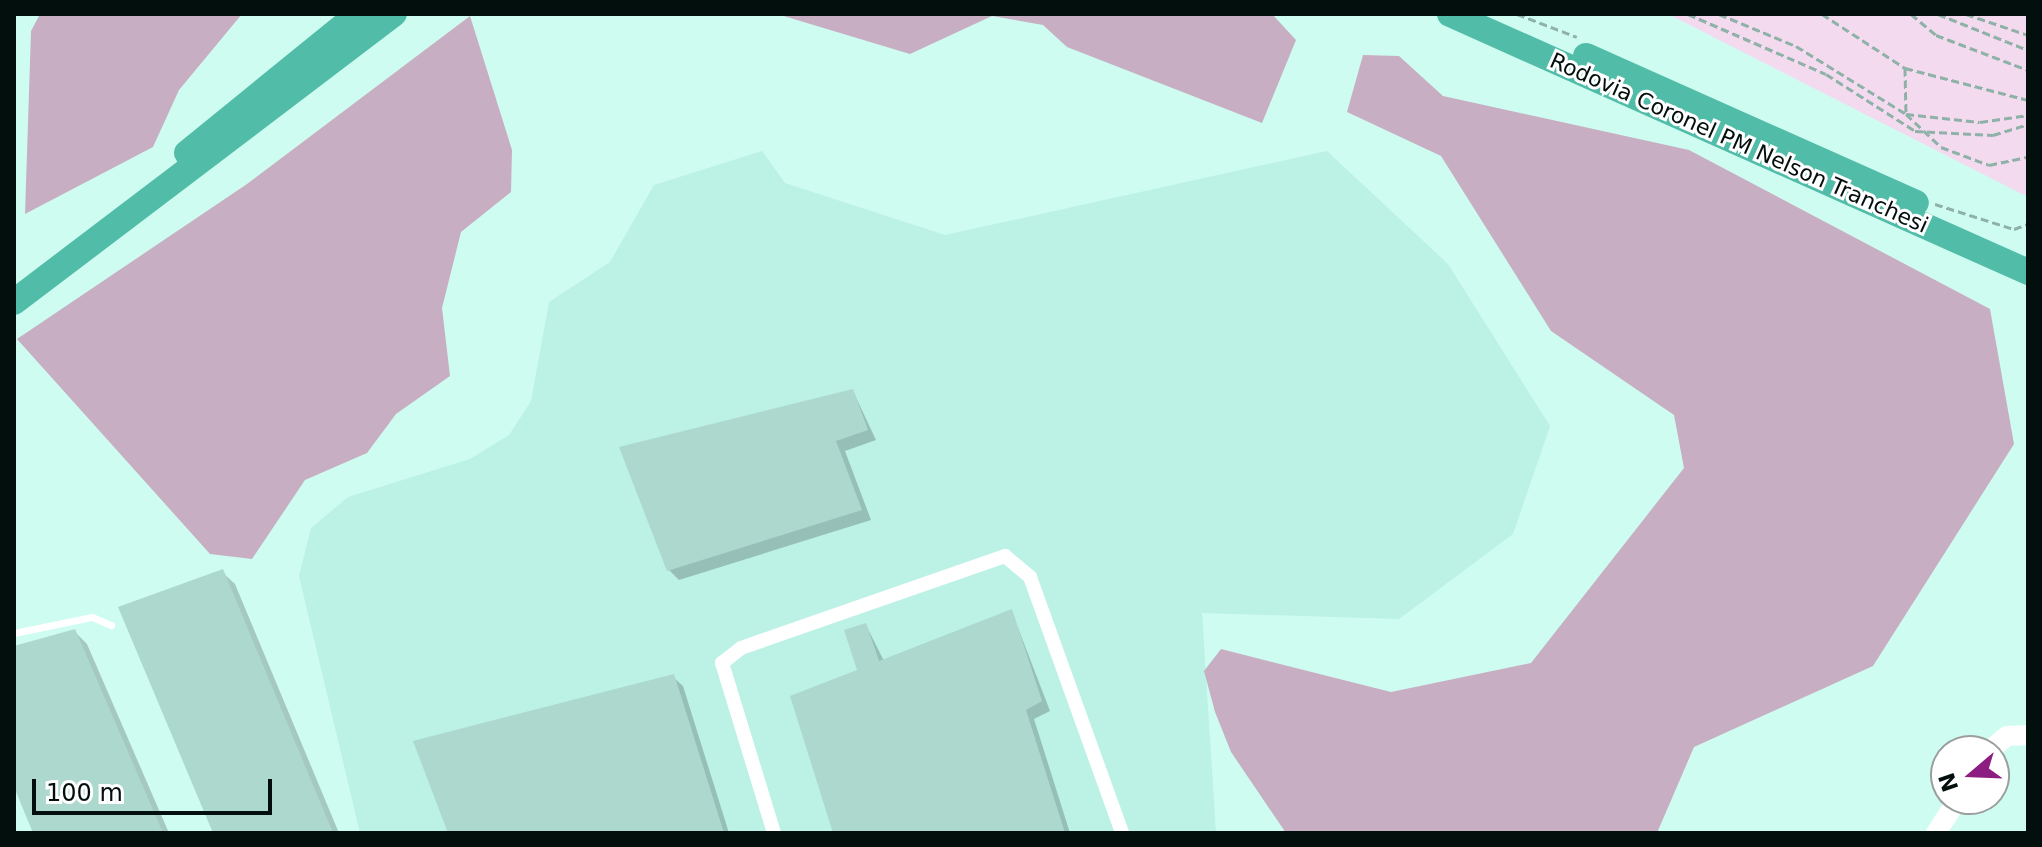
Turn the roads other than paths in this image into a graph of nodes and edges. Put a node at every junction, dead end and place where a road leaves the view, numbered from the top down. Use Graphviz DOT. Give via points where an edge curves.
graph roads {
  1 [pos="409,14"];
  2 [pos="1450,14"];
  3 [pos="1488,14"];
  4 [pos="376,19"];
  5 [pos="2028,254"];
  6 [pos="2028,272"];
  7 [pos="14,281"];
  8 [pos="14,302"];
  9 [pos="111,625"];
  10 [pos="14,633"];
  11 [pos="1948,815"];
  12 [pos="774,833"];
  13 [pos="1122,833"];
  14 [pos="1936,833"];
  1 -- 4 [label="highway"];
  2 -- 6 [label="highway, Rodovia Coronel PM Nelson Tranchesi"];
  3 -- 5 [label="highway, Rodovia Coronel PM Nelson Tranchesi"];
  4 -- 7 [label="highway"];
  4 -- 8 [label="highway"];
  9 -- 10 [label="lane" via="92,617"];
  11 -- 14 [label="street"];
  12 -- 13 [label="street" via="722,663 741,648 1005,556 1030,577"];
}
